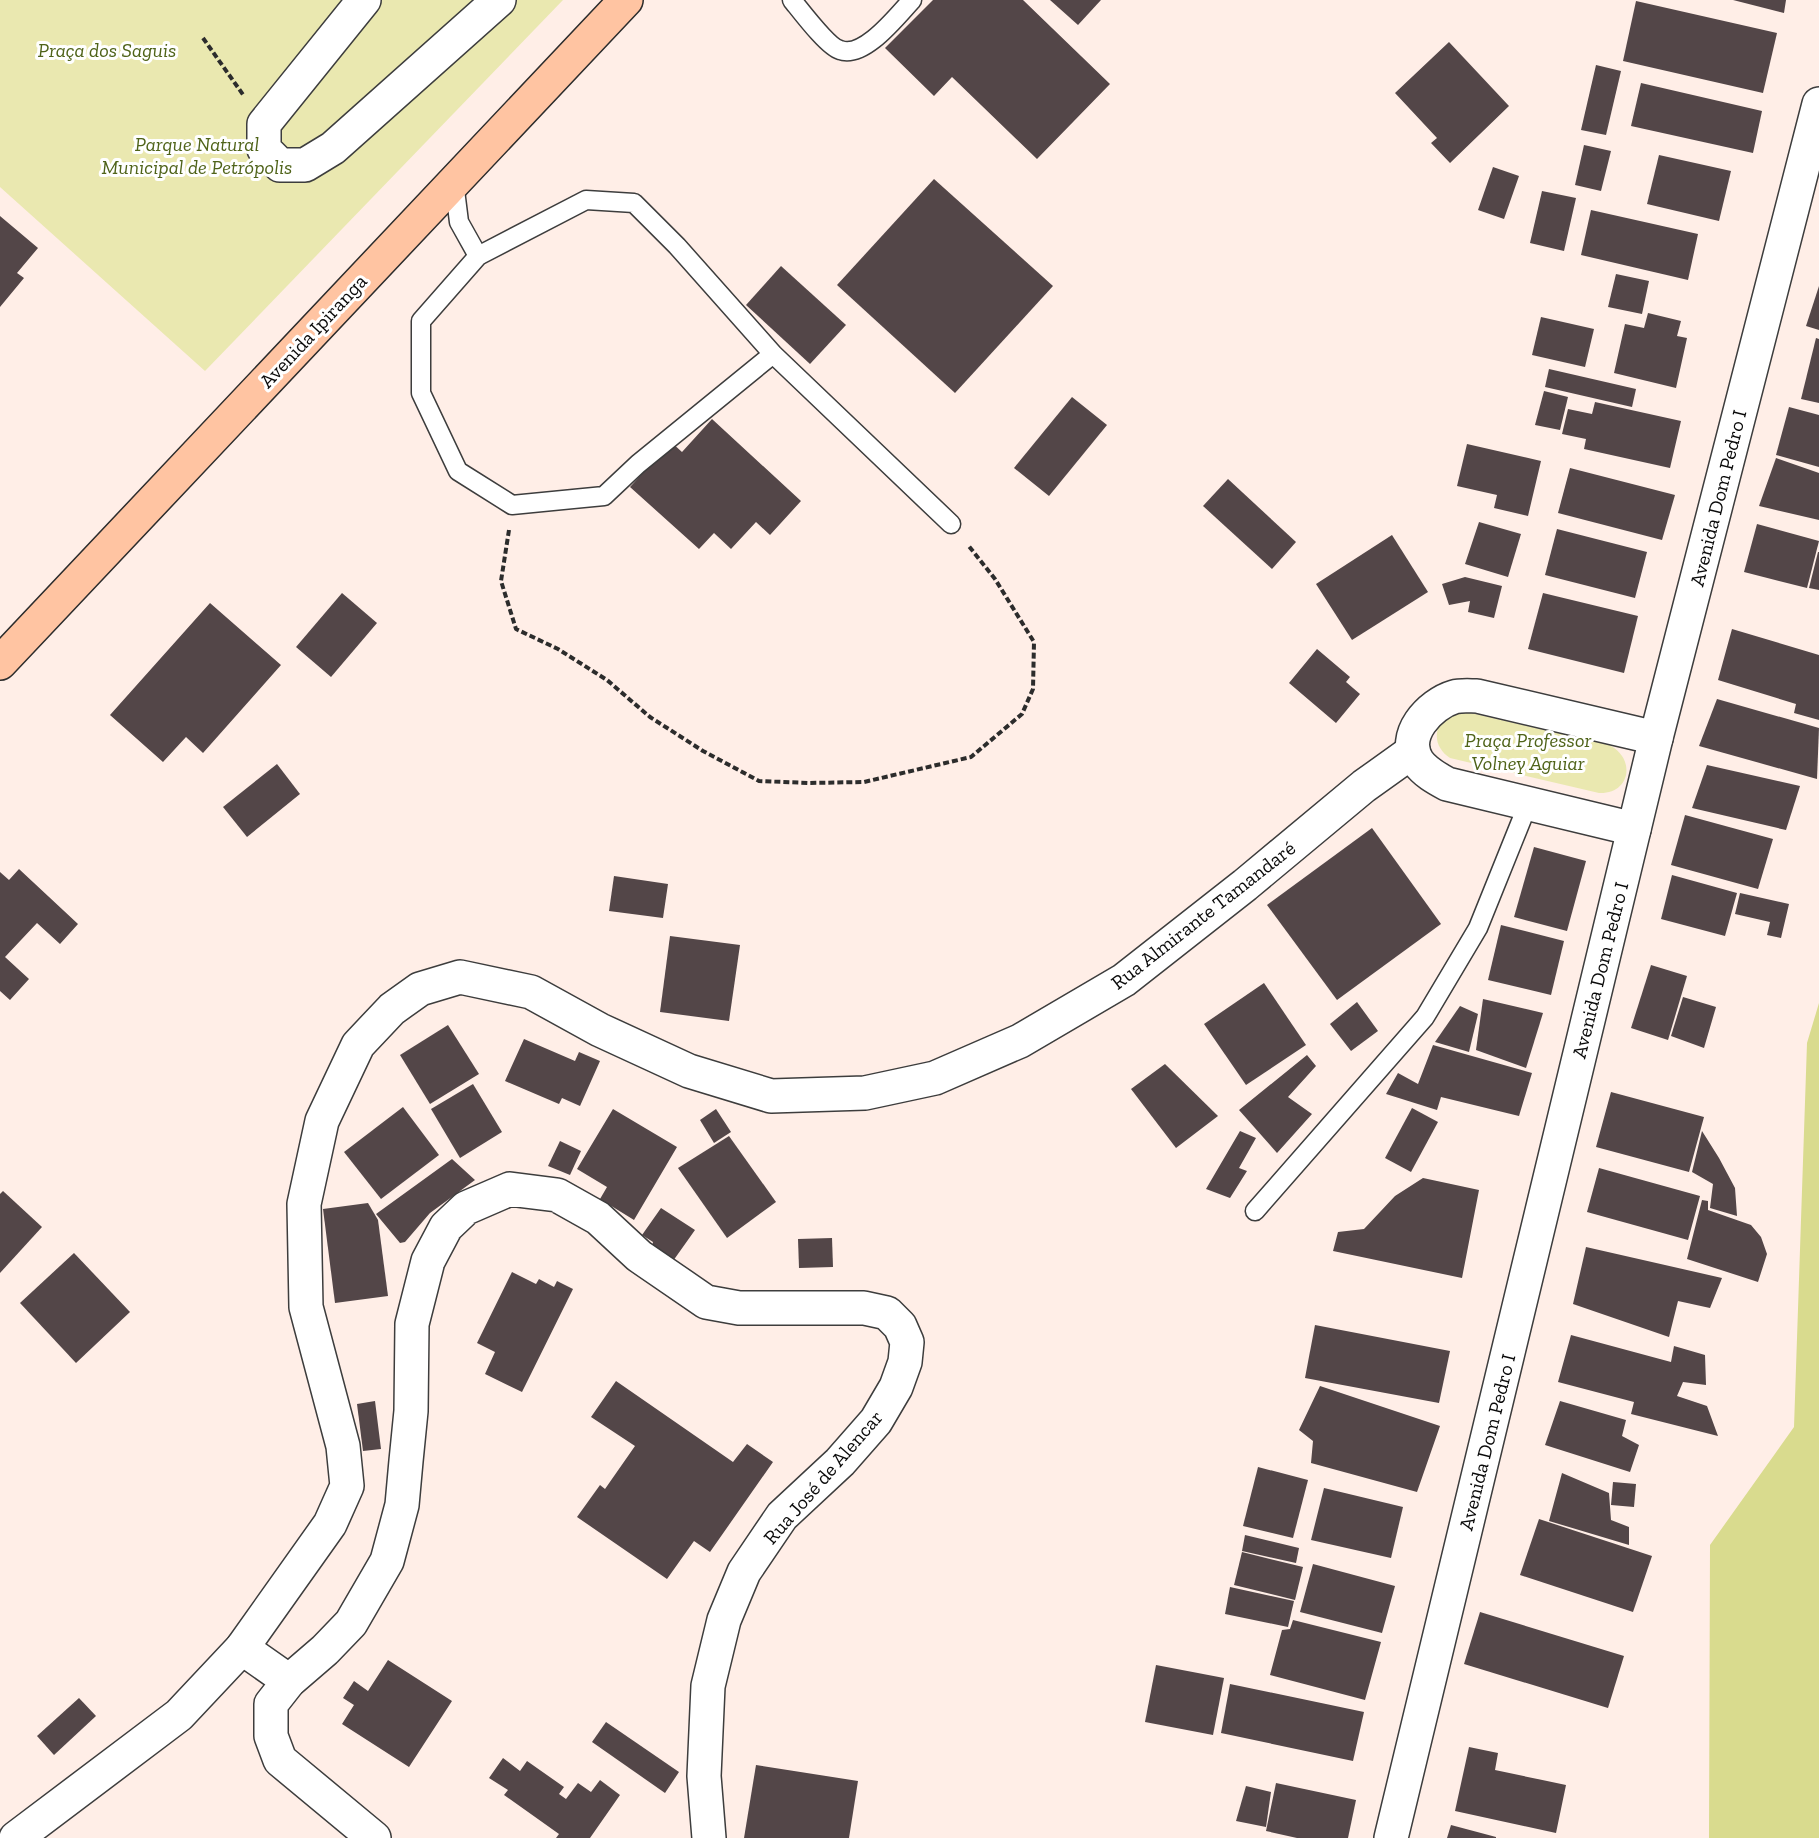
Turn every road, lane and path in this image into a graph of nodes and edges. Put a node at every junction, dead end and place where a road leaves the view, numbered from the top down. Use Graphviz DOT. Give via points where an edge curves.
graph roads {
  1 [pos="364,0"];
  2 [pos="499,0"];
  3 [pos="626,0"];
  4 [pos="792,0"];
  5 [pos="912,0"];
  6 [pos="203,38"];
  7 [pos="1819,104"];
  8 [pos="264,124"];
  9 [pos="454,182"];
  10 [pos="478,256"];
  11 [pos="773,354"];
  12 [pos="512,505"];
  13 [pos="951,524"];
  14 [pos="0,663"];
  15 [pos="1656,738"];
  16 [pos="1413,751"];
  17 [pos="1528,804"];
  18 [pos="1634,829"];
  19 [pos="1255,1211"];
  20 [pos="242,1648"];
  21 [pos="289,1681"];
  22 [pos="16,1838"];
  23 [pos="374,1838"];
  24 [pos="709,1838"];
  25 [pos="1391,1838"];
  1 -- 8 [label="street"];
  2 -- 8 [label="street" via="333,148 305,165 280,165 264,149"];
  3 -- 9 [label="main road, Avenida Ipiranga"];
  4 -- 5 [label="lane" via="837,50 851,52 873,40"];
  6 -- 8 [label="path"];
  7 -- 15 [label="street, Avenida Dom Pedro I"];
  9 -- 10 [label="lane" via="459,222"];
  9 -- 14 [label="main road, Avenida Ipiranga"];
  10 -- 11 [label="lane" via="586,200 634,203"];
  10 -- 12 [label="lane" via="421,321 421,393 458,471"];
  11 -- 12 [label="lane" via="604,496"];
  11 -- 13 [label="lane"];
  12 -- 13 [label="path" via="501,581 516,629 558,649 607,680 650,717 759,781 864,782 971,757 1022,714 1033,689 1034,642 995,579"];
  15 -- 16 [label="street" via="1477,696 1455,696 1437,704 1421,719"];
  15 -- 18 [label="street, Avenida Dom Pedro I"];
  16 -- 17 [label="street" via="1428,773 1447,784"];
  16 -- 20 [label="street, Rua Almirante Tamandaré" via="1124,980 1020,1041 935,1077 865,1093 771,1095 689,1071 600,1030 531,992 460,977 420,989 392,1009 358,1045 322,1121 304,1204 306,1307 344,1446 347,1486 330,1524"];
  17 -- 18 [label="street"];
  17 -- 19 [label="lane" via="1478,928 1425,1017"];
  18 -- 25 [label="street, Avenida Dom Pedro I"];
  20 -- 21 [label="street"];
  20 -- 22 [label="street, Rua Almirante Tamandaré" via="179,1714"];
  21 -- 23 [label="street, Rua José de Alencar" via="271,1704 271,1736 280,1760"];
  21 -- 24 [label="street, Rua José de Alencar" via="351,1623 387,1560 402,1505 411,1411 412,1324 428,1261 446,1227 466,1208 510,1189 557,1195 598,1218 639,1256 706,1302 740,1308 864,1308 887,1313 900,1326 907,1342 896,1387 876,1421 840,1462 782,1516 744,1572 724,1620 708,1686 704,1776"];
}
